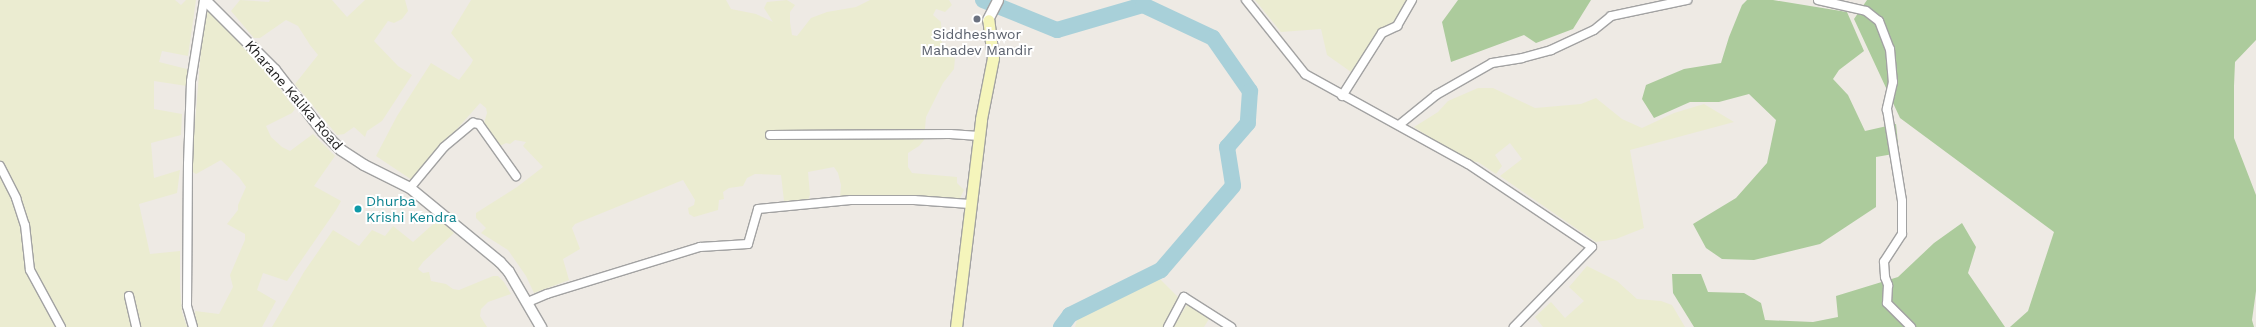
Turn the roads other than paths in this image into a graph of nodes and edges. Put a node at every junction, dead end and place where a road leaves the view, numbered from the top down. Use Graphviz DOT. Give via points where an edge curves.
graph roads {
  1 [pos="205,0"];
  2 [pos="998,0"];
  3 [pos="1246,0"];
  4 [pos="1412,0"];
  5 [pos="1687,0"];
  6 [pos="1818,0"];
  7 [pos="988,20"];
  8 [pos="1342,96"];
  9 [pos="1399,125"];
  10 [pos="770,134"];
  11 [pos="979,136"];
  12 [pos="0,166"];
  13 [pos="516,176"];
  14 [pos="410,188"];
  15 [pos="970,204"];
  16 [pos="129,296"];
  17 [pos="528,302"];
  18 [pos="61,327"];
  19 [pos="136,327"];
  20 [pos="193,327"];
  21 [pos="540,327"];
  22 [pos="956,327"];
  23 [pos="1168,327"];
  24 [pos="1231,327"];
  25 [pos="1514,327"];
  26 [pos="1911,327"];
  1 -- 14 [label="street, Kharane Kalika Road" via="275,70 323,132 341,150 353,159"];
  1 -- 20 [label="street" via="191,81 187,306"];
  2 -- 7 [label="street"];
  3 -- 8 [label="street" via="1305,74"];
  4 -- 8 [label="street" via="1397,26 1382,33"];
  5 -- 9 [label="street" via="1611,16 1594,30 1551,50 1492,63 1436,95"];
  6 -- 26 [label="street" via="1866,11 1879,21 1890,49 1893,82 1887,109 1902,201 1902,234 1884,262 1885,277 1888,285 1887,303"];
  7 -- 11 [label="main road" via="993,58"];
  8 -- 9 [label="street"];
  9 -- 25 [label="street" via="1468,164 1592,247"];
  10 -- 11 [label="street"];
  11 -- 15 [label="main road"];
  12 -- 18 [label="street" via="16,198 25,225 30,270"];
  13 -- 14 [label="street" via="476,123 473,123 444,147"];
  14 -- 17 [label="street, Kharane Kalika Road" via="500,262 510,272"];
  15 -- 17 [label="street" via="914,200 851,200 758,209 748,244 700,247"];
  15 -- 22 [label="main road"];
  16 -- 19 [label="street"];
  17 -- 21 [label="street, Kharane Kalika Road"];
  23 -- 24 [label="street" via="1184,298"];
}
